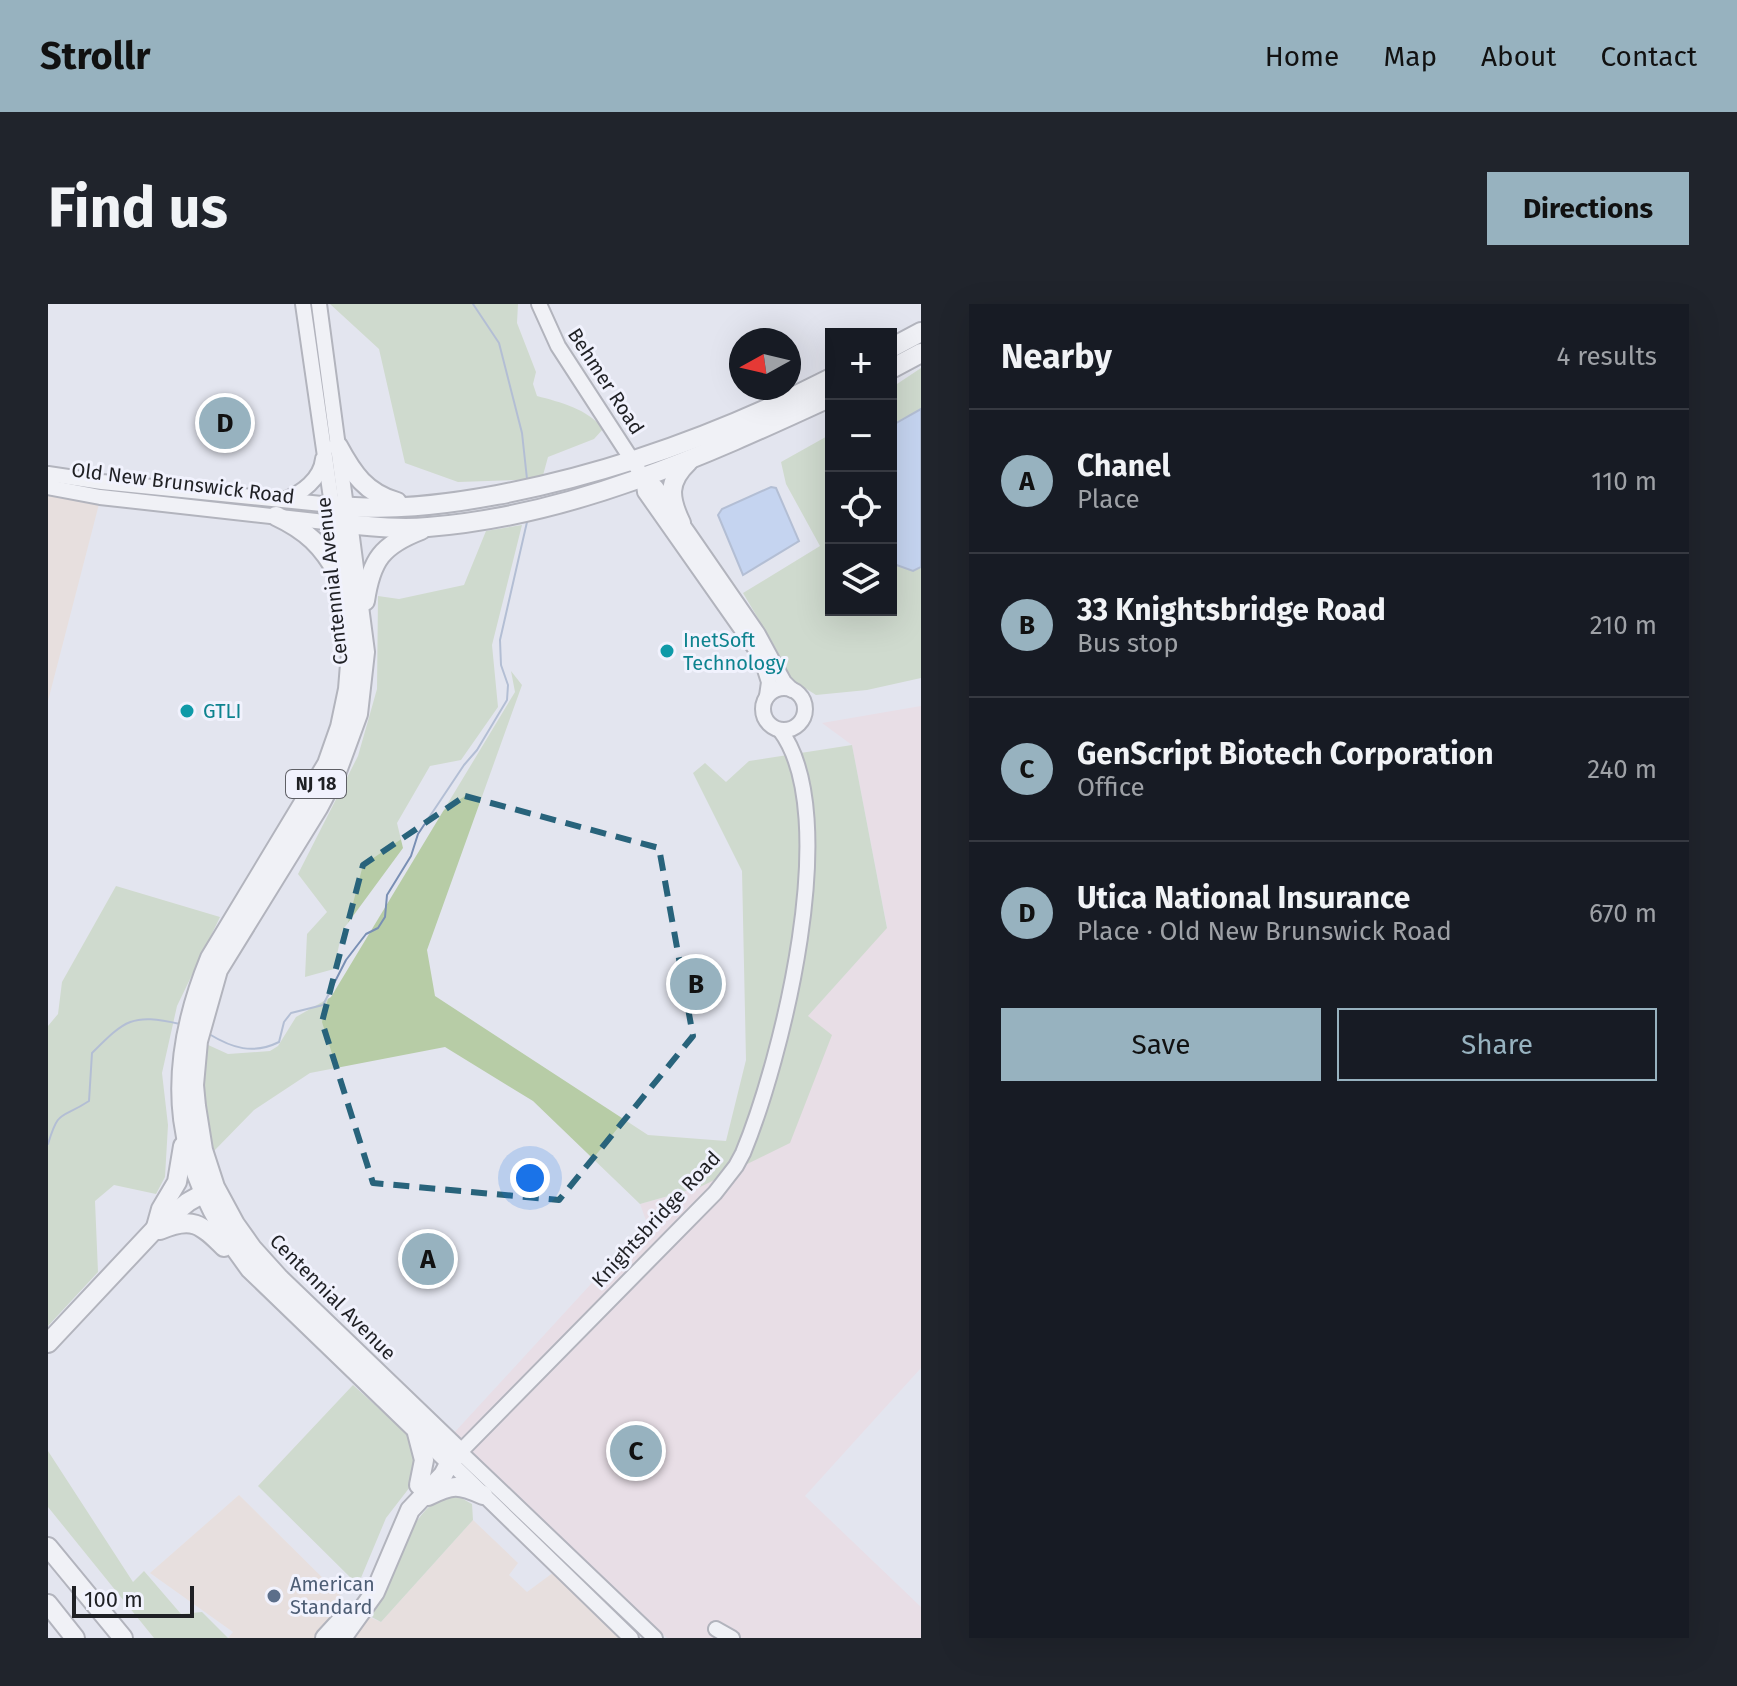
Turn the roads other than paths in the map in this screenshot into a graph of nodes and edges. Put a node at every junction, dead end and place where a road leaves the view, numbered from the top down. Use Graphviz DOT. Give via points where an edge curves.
graph roads {
  1 [pos="303,304"];
  2 [pos="319,304"];
  3 [pos="539,304"];
  4 [pos="921,332"];
  5 [pos="897,345"];
  6 [pos="921,353"];
  7 [pos="897,366"];
  8 [pos="825,381"];
  9 [pos="825,400"];
  10 [pos="331,446"];
  11 [pos="694,458"];
  12 [pos="638,469"];
  13 [pos="48,474"];
  14 [pos="48,487"];
  15 [pos="411,506"];
  16 [pos="279,508"];
  17 [pos="340,515"];
  18 [pos="681,523"];
  19 [pos="426,528"];
  20 [pos="344,585"];
  21 [pos="363,620"];
  22 [pos="792,690"];
  23 [pos="767,696"];
  24 [pos="798,725"];
  25 [pos="780,730"];
  26 [pos="795,761"];
  27 [pos="193,1030"];
  28 [pos="184,1128"];
  29 [pos="209,1190"];
  30 [pos="153,1232"];
  31 [pos="250,1269"];
  32 [pos="48,1343"];
  33 [pos="416,1431"];
  34 [pos="455,1457"];
  35 [pos="419,1493"];
  36 [pos="483,1495"];
  37 [pos="48,1547"];
  38 [pos="48,1604"];
  39 [pos="110,1623"];
  40 [pos="716,1629"];
  41 [pos="75,1638"];
  42 [pos="123,1638"];
  43 [pos="136,1638"];
  44 [pos="325,1638"];
  45 [pos="342,1638"];
  46 [pos="631,1638"];
  47 [pos="655,1638"];
  48 [pos="732,1638"];
  1 -- 10 [label="street, Centennial Avenue"];
  2 -- 10 [label="street, Centennial Avenue"];
  3 -- 12 [label="street, Behmer Road" via="558,346"];
  4 -- 5 [label="highway"];
  6 -- 7 [label="highway"];
  8 -- 12 [label="highway, NJ 18"];
  9 -- 11 [label="highway, NJ 18"];
  10 -- 15 [label="highway" via="364,486"];
  10 -- 16 [label="street" via="311,483"];
  10 -- 17 [label="street, Centennial Avenue"];
  11 -- 12 [label="highway, NJ 18"];
  11 -- 18 [label="highway" via="671,488"];
  12 -- 15 [label="highway, Old New Brunswick Road / NJ 18"];
  12 -- 18 [label="street"];
  12 -- 19 [label="highway, Old New Brunswick Road / NJ 18" via="608,490 544,509"];
  12 -- 23 [label="street" via="645,492 761,657 769,682"];
  13 -- 16 [label="street, Old New Brunswick Road"];
  14 -- 16 [label="street, Old New Brunswick Road" via="100,497"];
  15 -- 17 [label="highway, Old New Brunswick Road / NJ 18"];
  16 -- 17 [label="street, Old New Brunswick Road"];
  16 -- 20 [label="highway" via="331,560"];
  17 -- 19 [label="highway, Old New Brunswick Road"];
  17 -- 20 [label="highway, Centennial Avenue / NJ 18"];
  17 -- 21 [label="highway, Centennial Avenue"];
  18 -- 22 [label="street"];
  19 -- 21 [label="highway, NJ 18" via="394,542 373,566"];
  20 -- 27 [label="highway, Centennial Avenue / NJ 18" via="351,652 340,727 327,764 210,958"];
  21 -- 27 [label="highway, Centennial Avenue / NJ 18" via="363,683 349,743 318,808 218,970"];
  22 -- 23 [label="street" via="778,689"];
  22 -- 24 [label="street" via="804,704"];
  23 -- 25 [label="street" via="765,719"];
  24 -- 25 [label="street"];
  24 -- 26 [label="street, Knightsbridge Road"];
  25 -- 26 [label="street, Knightsbridge Road"];
  26 -- 34 [label="street, Knightsbridge Road" via="806,818 807,883 783,1029 743,1153 715,1193"];
  27 -- 28 [label="highway, Centennial Avenue / NJ 18" via="181,1088"];
  27 -- 29 [label="highway, Centennial Avenue / NJ 18" via="196,1106"];
  28 -- 29 [label="highway, Centennial Avenue / NJ 18"];
  28 -- 30 [label="highway" via="177,1182"];
  29 -- 30 [label="highway"];
  29 -- 31 [label="highway, Centennial Avenue" via="224,1233"];
  29 -- 34 [label="highway, Centennial Avenue" via="266,1264"];
  30 -- 31 [label="highway" via="194,1223"];
  30 -- 32 [label="highway"];
  31 -- 33 [label="highway, Centennial Avenue"];
  33 -- 34 [label="highway, Centennial Avenue"];
  33 -- 35 [label="highway" via="424,1460"];
  34 -- 35 [label="highway" via="436,1467"];
  34 -- 36 [label="street, Centennial Avenue"];
  34 -- 47 [label="street, Centennial Avenue"];
  35 -- 36 [label="highway" via="463,1486"];
  35 -- 44 [label="highway" via="396,1514 360,1596"];
  35 -- 45 [label="highway" via="375,1592"];
  36 -- 46 [label="street, Centennial Avenue"];
  37 -- 39 [label="highway"];
  38 -- 41 [label="highway"];
  39 -- 42 [label="highway"];
  39 -- 43 [label="highway" via="122,1624"];
  40 -- 48 [label="street"];
}
